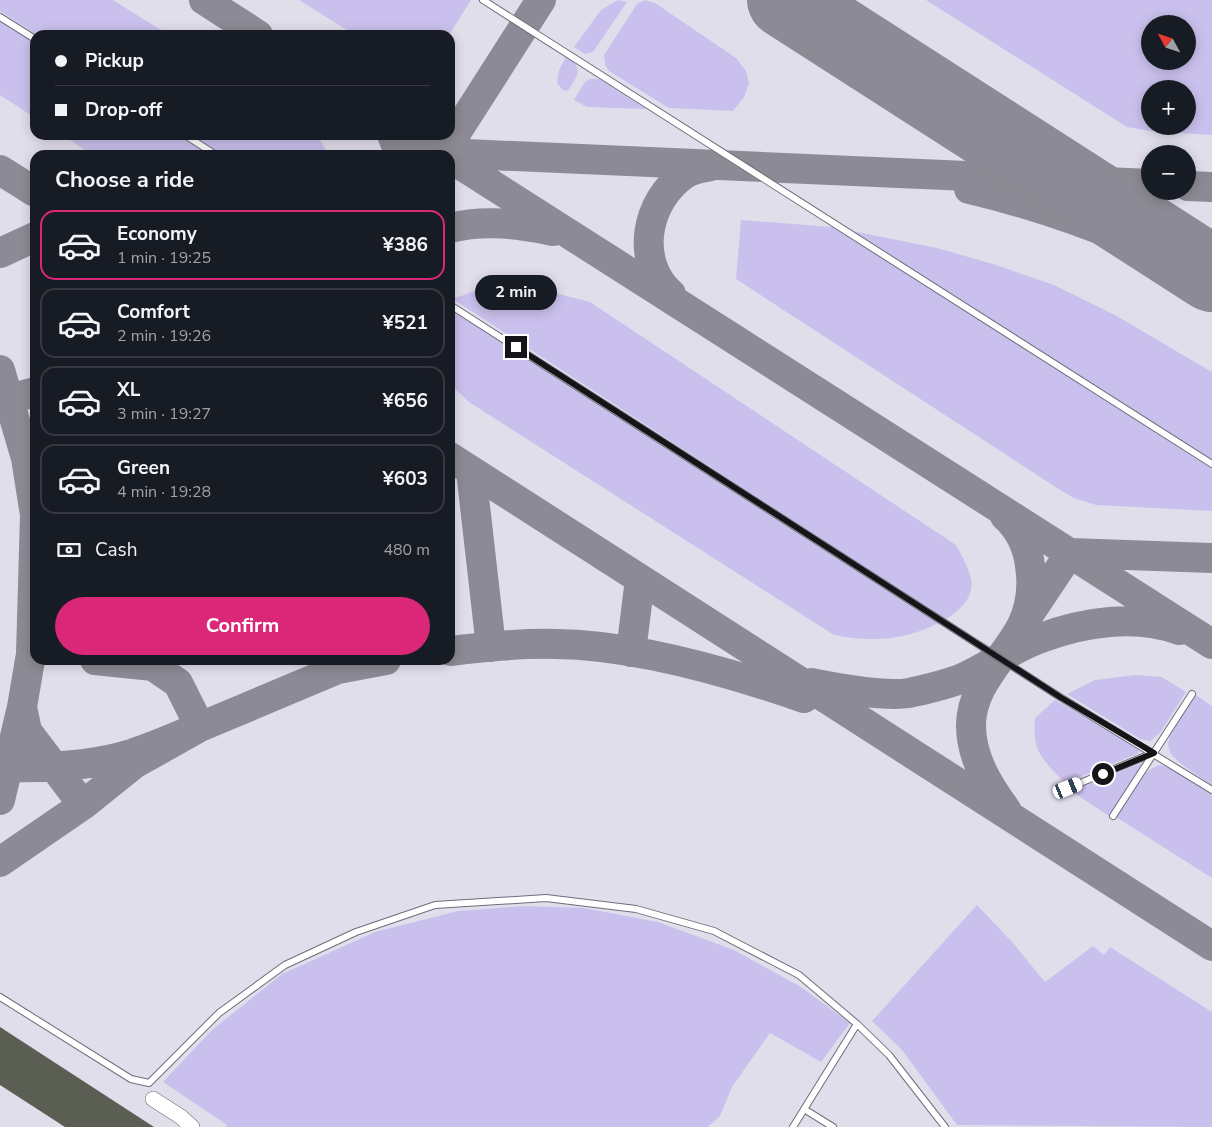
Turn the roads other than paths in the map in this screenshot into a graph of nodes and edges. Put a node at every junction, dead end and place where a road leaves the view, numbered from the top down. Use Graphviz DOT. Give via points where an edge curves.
graph roads {
  1 [pos="483,0"];
  2 [pos="0,17"];
  3 [pos="30,36"];
  4 [pos="193,140"];
  5 [pos="208,150"];
  6 [pos="455,307"];
  7 [pos="1212,464"];
  8 [pos="1192,694"];
  9 [pos="1154,753"];
  10 [pos="1068,788"];
  11 [pos="1212,790"];
  12 [pos="1113,816"];
  13 [pos="0,997"];
  14 [pos="857,1024"];
  15 [pos="154,1099"];
  16 [pos="804,1109"];
  17 [pos="192,1127"];
  18 [pos="792,1127"];
  19 [pos="833,1127"];
  20 [pos="945,1127"];
  1 -- 7 [label="lane"];
  2 -- 3 [label="lane"];
  4 -- 5 [label="lane"];
  6 -- 9 [label="lane" via="1060,697"];
  8 -- 9 [label="lane"];
  9 -- 10 [label="lane"];
  9 -- 11 [label="lane"];
  9 -- 12 [label="lane"];
  13 -- 14 [label="lane" via="131,1079 149,1083 219,1014 285,966 356,932 435,905 546,898 636,909 714,932 799,975"];
  14 -- 16 [label="lane"];
  14 -- 20 [label="lane" via="889,1055"];
  15 -- 17 [label="street"];
  16 -- 18 [label="lane"];
  16 -- 19 [label="lane"];
}
